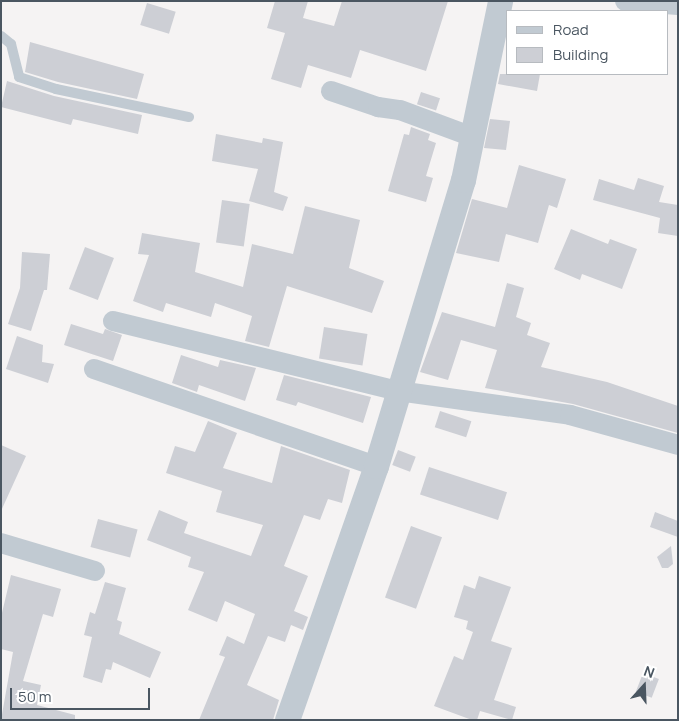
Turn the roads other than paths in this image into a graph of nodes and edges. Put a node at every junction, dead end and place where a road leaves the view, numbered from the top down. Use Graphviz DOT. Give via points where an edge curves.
graph roads {
  1 [pos="500,1"];
  2 [pos="625,1"];
  3 [pos="665,3"];
  4 [pos="1,36"];
  5 [pos="331,91"];
  6 [pos="188,117"];
  7 [pos="473,137"];
  8 [pos="112,321"];
  9 [pos="94,369"];
  10 [pos="398,391"];
  11 [pos="678,445"];
  12 [pos="376,466"];
  13 [pos="1,543"];
  14 [pos="95,571"];
  15 [pos="287,720"];
  1 -- 7 [label="street"];
  2 -- 3 [label="street"];
  4 -- 6 [label="lane" via="11,44 18,77 56,89"];
  5 -- 7 [label="street" via="378,107 400,110"];
  7 -- 10 [label="street"];
  8 -- 10 [label="street"];
  9 -- 12 [label="street"];
  10 -- 11 [label="street" via="570,415"];
  10 -- 12 [label="street"];
  12 -- 15 [label="street"];
  13 -- 14 [label="street"];
}
